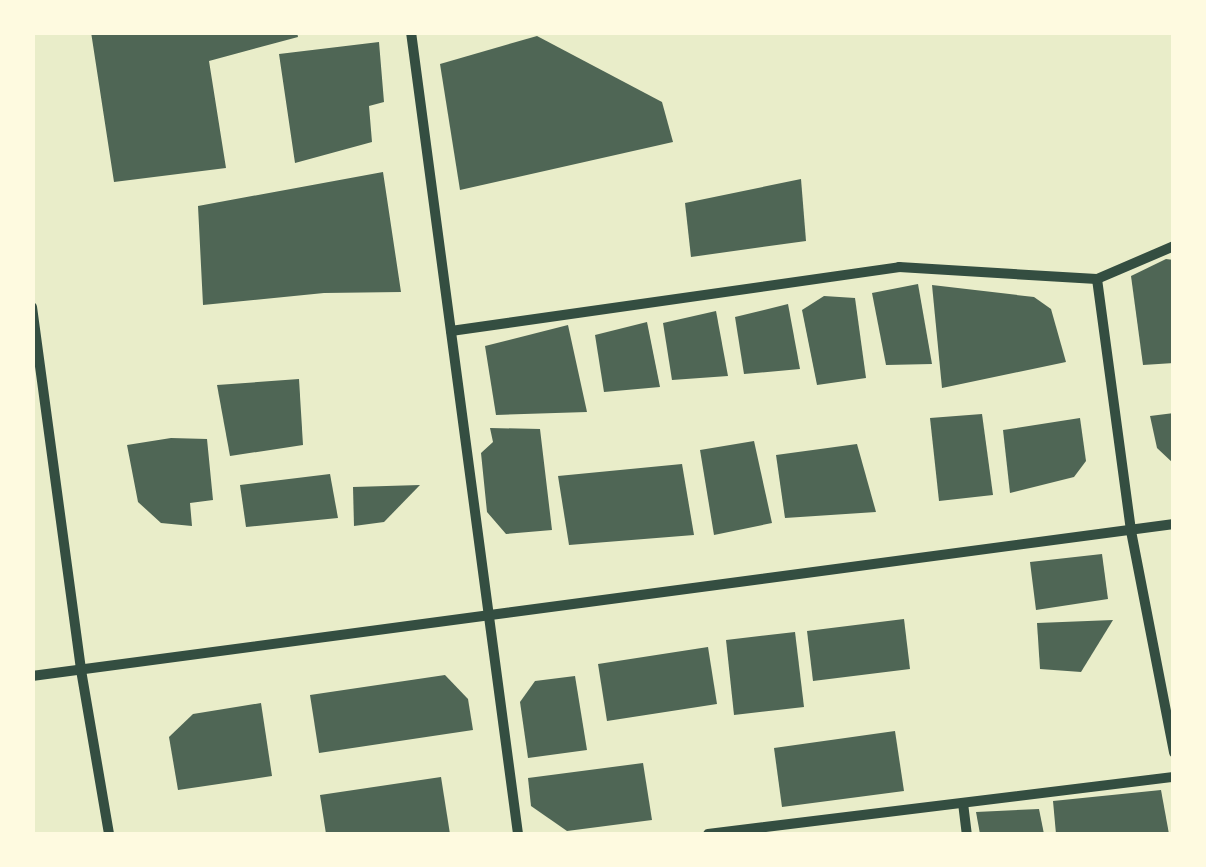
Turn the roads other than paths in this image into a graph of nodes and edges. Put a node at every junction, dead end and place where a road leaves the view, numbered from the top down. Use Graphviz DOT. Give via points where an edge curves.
graph roads {
  1 [pos="411,32"];
  2 [pos="1174,246"];
  3 [pos="1096,279"];
  4 [pos="32,307"];
  5 [pos="451,331"];
  6 [pos="1174,524"];
  7 [pos="1132,531"];
  8 [pos="487,618"];
  9 [pos="81,670"];
  10 [pos="32,676"];
  11 [pos="1174,753"];
  12 [pos="1174,777"];
  13 [pos="962,803"];
  14 [pos="109,834"];
  15 [pos="518,834"];
  16 [pos="708,834"];
  17 [pos="967,834"];
  1 -- 5 [label="street"];
  2 -- 3 [label="street"];
  3 -- 5 [label="street" via="899,268"];
  3 -- 7 [label="street"];
  4 -- 9 [label="street"];
  5 -- 8 [label="street"];
  6 -- 7 [label="street"];
  7 -- 8 [label="street"];
  7 -- 11 [label="street"];
  8 -- 9 [label="street"];
  8 -- 15 [label="street"];
  9 -- 10 [label="street"];
  9 -- 14 [label="street"];
  12 -- 13 [label="street"];
  13 -- 16 [label="street"];
  13 -- 17 [label="street"];
}
